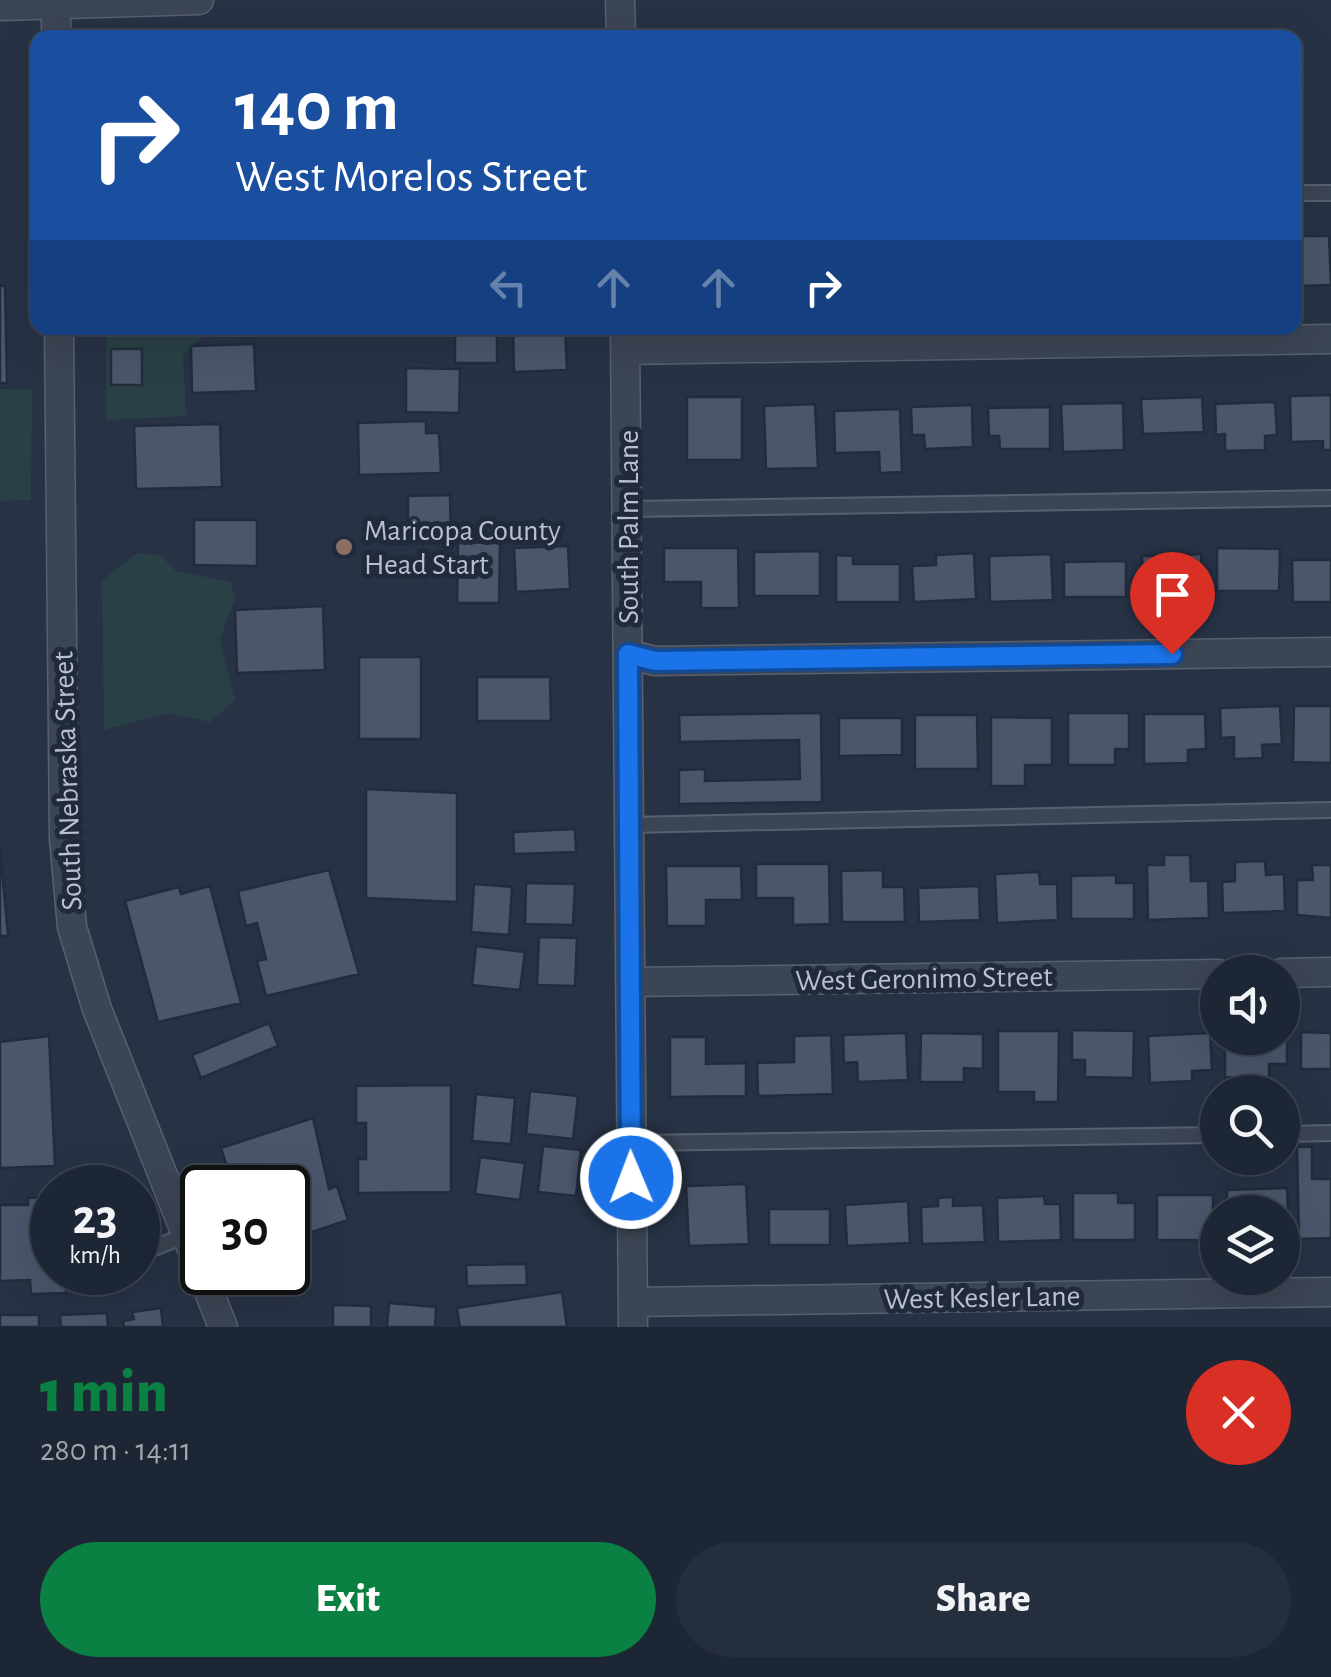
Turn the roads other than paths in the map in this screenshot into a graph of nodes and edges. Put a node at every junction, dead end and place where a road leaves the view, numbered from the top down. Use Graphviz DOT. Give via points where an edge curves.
graph roads {
  1 [pos="175,0"];
  2 [pos="198,0"];
  3 [pos="620,0"];
  4 [pos="56,4"];
  5 [pos="0,6"];
  6 [pos="56,30"];
  7 [pos="621,30"];
  8 [pos="1331,192"];
  9 [pos="1302,194"];
  10 [pos="59,335"];
  11 [pos="626,339"];
  12 [pos="1331,339"];
  13 [pos="1331,498"];
  14 [pos="629,509"];
  15 [pos="1331,652"];
  16 [pos="628,654"];
  17 [pos="1331,810"];
  18 [pos="629,825"];
  19 [pos="1331,972"];
  20 [pos="1300,973"];
  21 [pos="1200,974"];
  22 [pos="630,982"];
  23 [pos="1331,1133"];
  24 [pos="1300,1134"];
  25 [pos="1200,1135"];
  26 [pos="630,1143"];
  27 [pos="180,1217"];
  28 [pos="1331,1292"];
  29 [pos="210,1295"];
  30 [pos="633,1314"];
  31 [pos="222,1327"];
  1 -- 2 [label="street"];
  1 -- 4 [label="street"];
  3 -- 7 [label="street"];
  4 -- 5 [label="street"];
  4 -- 6 [label="street"];
  8 -- 9 [label="lane"];
  10 -- 27 [label="street, South Nebraska Street" via="64,839 72,927"];
  11 -- 12 [label="street"];
  11 -- 14 [label="street, South Palm Lane"];
  13 -- 14 [label="lane"];
  14 -- 16 [label="street, South Palm Lane"];
  15 -- 16 [label="street" via="655,661"];
  16 -- 18 [label="street, South Palm Lane"];
  17 -- 18 [label="lane"];
  18 -- 22 [label="street, South Palm Lane"];
  19 -- 20 [label="street"];
  21 -- 22 [label="street, West Geronimo Street"];
  22 -- 26 [label="street, South Palm Lane"];
  23 -- 24 [label="lane"];
  25 -- 26 [label="lane"];
  26 -- 30 [label="street, South Palm Lane"];
  28 -- 30 [label="street, West Kesler Lane"];
  29 -- 31 [label="street, South Nebraska Street"];
}
